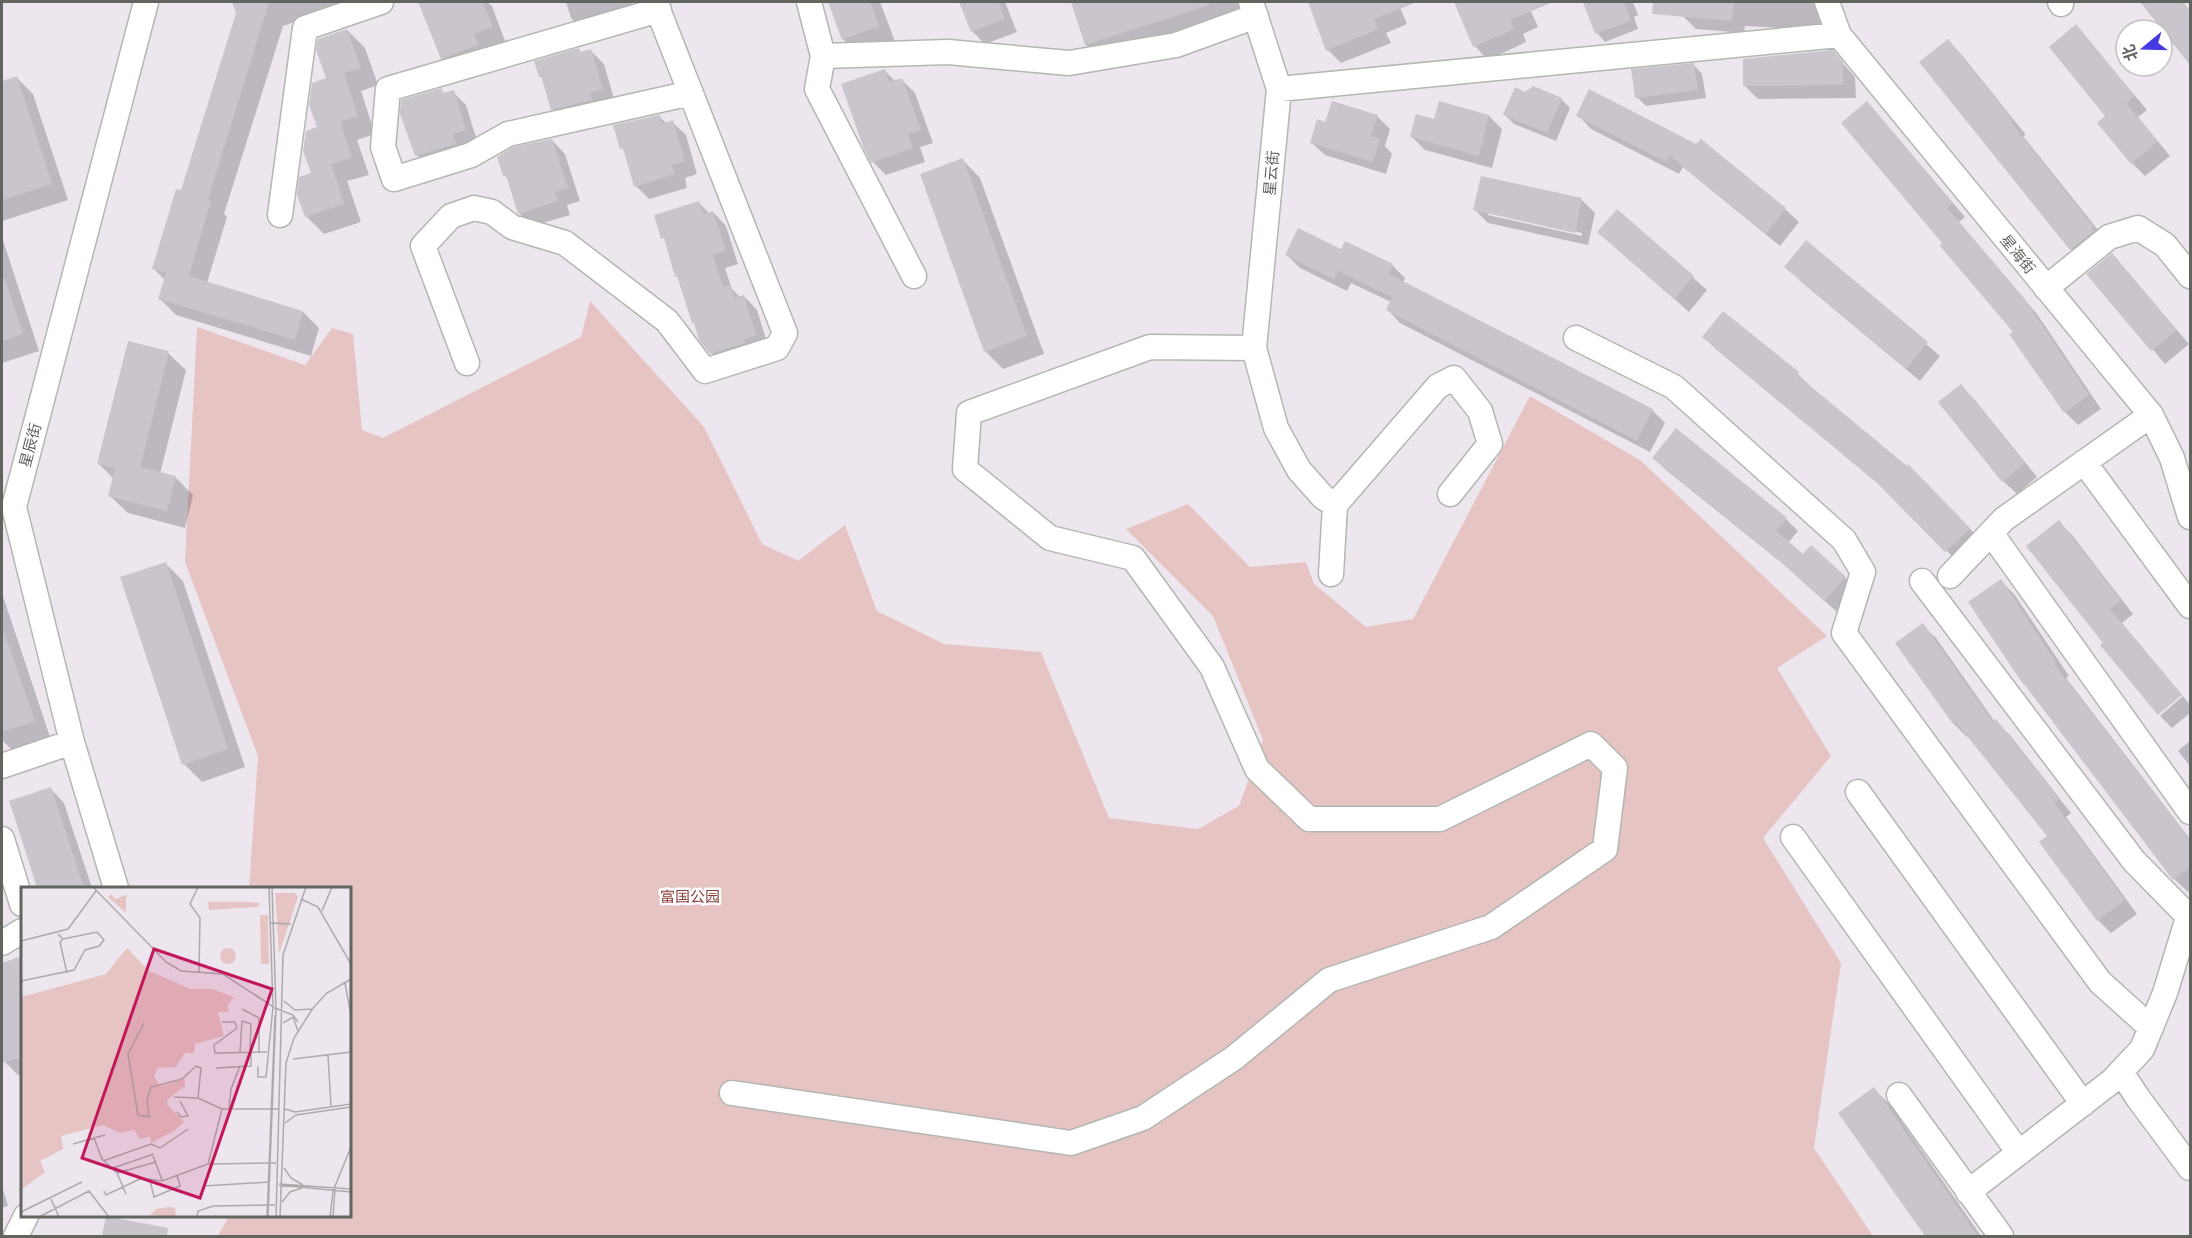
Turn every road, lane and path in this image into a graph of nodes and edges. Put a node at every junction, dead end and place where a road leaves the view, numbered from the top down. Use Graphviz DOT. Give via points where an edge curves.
graph roads {
  1 [pos="132,2"];
  2 [pos="146,2"];
  3 [pos="381,2"];
  4 [pos="809,2"];
  5 [pos="1827,2"];
  6 [pos="657,6"];
  7 [pos="1253,9"];
  8 [pos="139,27"];
  9 [pos="1839,35"];
  10 [pos="823,56"];
  11 [pos="1279,89"];
  12 [pos="691,93"];
  13 [pos="280,215"];
  14 [pos="914,276"];
  15 [pos="2190,276"];
  16 [pos="2046,288"];
  17 [pos="1576,338"];
  18 [pos="1254,348"];
  19 [pos="467,363"];
  20 [pos="2151,415"];
  21 [pos="2084,462"];
  22 [pos="1450,494"];
  23 [pos="1335,505"];
  24 [pos="2190,517"];
  25 [pos="1991,533"];
  26 [pos="1331,574"];
  27 [pos="1950,576"];
  28 [pos="1922,581"];
  29 [pos="2190,606"];
  30 [pos="72,742"];
  31 [pos="2,766"];
  32 [pos="1858,792"];
  33 [pos="2190,812"];
  34 [pos="7,836"];
  35 [pos="1793,837"];
  36 [pos="116,887"];
  37 [pos="21,896"];
  38 [pos="2189,914"];
  39 [pos="21,932"];
  40 [pos="2,942"];
  41 [pos="2151,1028"];
  42 [pos="2121,1072"];
  43 [pos="732,1093"];
  44 [pos="1899,1095"];
  45 [pos="2083,1104"];
  46 [pos="2019,1153"];
  47 [pos="2190,1168"];
  48 [pos="1968,1192"];
  49 [pos="25,1217"];
  50 [pos="16,1236"];
  51 [pos="2001,1236"];
  1 -- 8 [label="street"];
  2 -- 8 [label="street, 星辰街"];
  3 -- 13 [label="street" via="305,28"];
  4 -- 10 [label="street"];
  5 -- 9 [label="street, 星海街"];
  6 -- 12 [label="street"];
  6 -- 12 [label="street" via="388,89 383,147 394,179 471,155 508,134"];
  7 -- 10 [label="street" via="1176,45 1069,63 948,52"];
  7 -- 11 [label="street, 星云街"];
  8 -- 30 [label="street, 星辰街" via="14,507"];
  9 -- 11 [label="street"];
  9 -- 16 [label="street, 星海街"];
  10 -- 14 [label="street" via="817,89"];
  11 -- 18 [label="street, 星云街"];
  12 -- 19 [label="street" via="785,333 777,348 705,371 667,321 565,243 512,227 492,212 474,208 451,216 423,246"];
  15 -- 16 [label="street" via="2165,245 2138,228 2109,237"];
  16 -- 20 [label="street, 星海街"];
  17 -- 41 [label="street" via="1674,387 1844,540 1863,572 1844,633 2100,982"];
  18 -- 23 [label="street" via="1276,428 1299,470"];
  18 -- 43 [label="street" via="1150,347 969,413 966,469 1050,538 1132,558 1212,667 1257,770 1309,819 1440,819 1591,744 1615,768 1605,849 1491,927 1329,980 1234,1058 1143,1118 1071,1143"];
  20 -- 21 [label="street"];
  20 -- 24 [label="street, 星海街" via="2172,458"];
  21 -- 25 [label="street" via="2004,519"];
  21 -- 29 [label="street"];
  22 -- 23 [label="street" via="1490,444 1480,411 1454,378 1438,386"];
  23 -- 26 [label="street"];
  25 -- 27 [label="street"];
  25 -- 33 [label="street"];
  28 -- 38 [label="street" via="2134,861"];
  30 -- 31 [label="street"];
  30 -- 36 [label="street, 星辰街"];
  32 -- 45 [label="street"];
  34 -- 37 [label="street"];
  35 -- 46 [label="street"];
  38 -- 41 [label="street"];
  39 -- 40 [label="street"];
  41 -- 42 [label="street" via="2142,1049"];
  42 -- 45 [label="street"];
  42 -- 47 [label="street"];
  44 -- 48 [label="street"];
  45 -- 46 [label="street"];
  46 -- 48 [label="street"];
  48 -- 51 [label="street"];
  49 -- 50 [label="street"];
}
